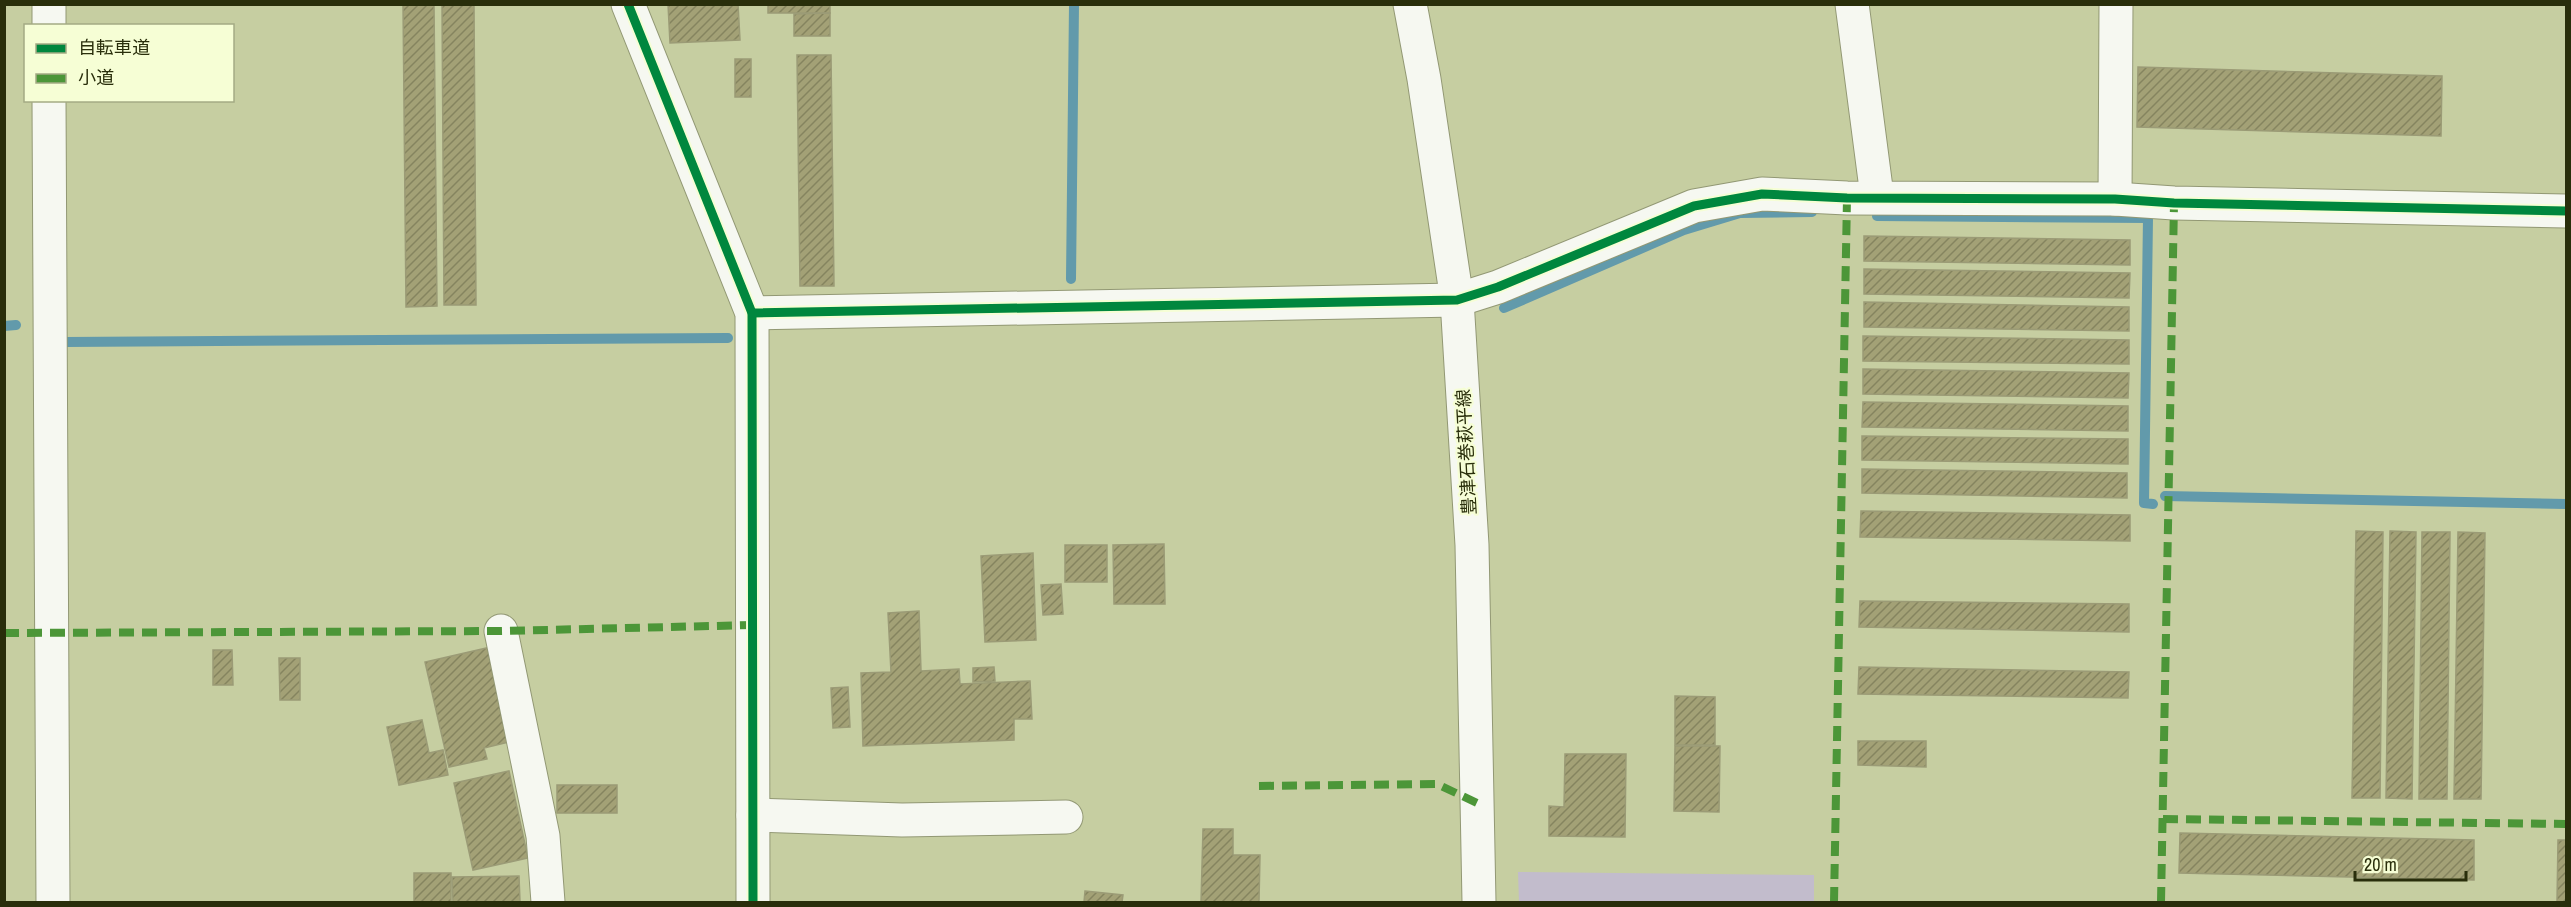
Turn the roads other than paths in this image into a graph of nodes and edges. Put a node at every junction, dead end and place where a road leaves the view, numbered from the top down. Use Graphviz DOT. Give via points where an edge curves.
graph roads {
  1 [pos="48,4"];
  2 [pos="628,4"];
  3 [pos="1410,4"];
  4 [pos="1852,4"];
  5 [pos="2116,4"];
  6 [pos="49,24"];
  7 [pos="49,102"];
  8 [pos="1877,196"];
  9 [pos="2115,199"];
  10 [pos="2566,211"];
  11 [pos="1457,300"];
  12 [pos="752,313"];
  13 [pos="501,631"];
  14 [pos="753,815"];
  15 [pos="1066,817"];
  16 [pos="53,903"];
  17 [pos="548,903"];
  18 [pos="753,903"];
  19 [pos="1479,903"];
  1 -- 6 [label="street"];
  2 -- 12 [label="street"];
  3 -- 11 [label="street, 豊津石巻萩平線"];
  4 -- 8 [label="street"];
  5 -- 9 [label="street"];
  7 -- 16 [label="street"];
  8 -- 9 [label="street"];
  8 -- 11 [label="street" via="1762,194 1694,206"];
  9 -- 10 [label="street" via="2174,204"];
  11 -- 12 [label="street"];
  11 -- 19 [label="street, 豊津石巻萩平線" via="1472,545"];
  12 -- 14 [label="street"];
  13 -- 17 [label="street" via="543,836"];
  14 -- 15 [label="street" via="902,820"];
  14 -- 18 [label="street"];
}
